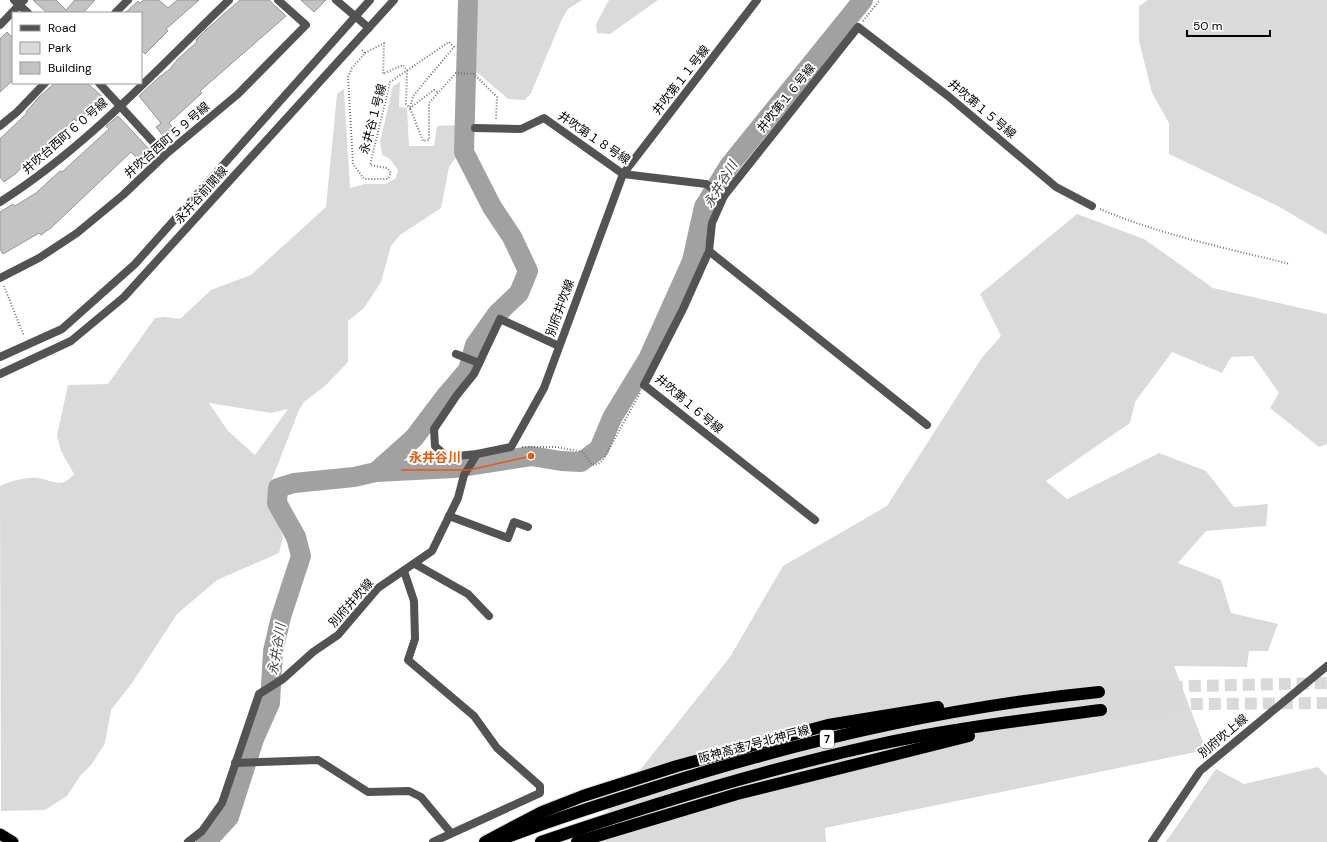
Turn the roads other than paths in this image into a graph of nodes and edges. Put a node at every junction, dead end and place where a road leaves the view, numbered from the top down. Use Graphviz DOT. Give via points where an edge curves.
graph roads {
  1 [pos="128,0"];
  2 [pos="229,0"];
  3 [pos="278,0"];
  4 [pos="336,0"];
  5 [pos="370,0"];
  6 [pos="394,0"];
  7 [pos="757,0"];
  8 [pos="19,2"];
  9 [pos="27,12"];
  10 [pos="116,12"];
  11 [pos="355,17"];
  12 [pos="0,25"];
  13 [pos="858,27"];
  14 [pos="369,28"];
  15 [pos="44,84"];
  16 [pos="100,84"];
  17 [pos="142,84"];
  18 [pos="142,84"];
  19 [pos="120,105"];
  20 [pos="0,126"];
  21 [pos="475,128"];
  22 [pos="165,155"];
  23 [pos="623,174"];
  24 [pos="722,194"];
  25 [pos="0,202"];
  26 [pos="1092,206"];
  27 [pos="709,251"];
  28 [pos="1,281"];
  29 [pos="559,346"];
  30 [pos="456,354"];
  31 [pos="0,358"];
  32 [pos="473,361"];
  33 [pos="0,374"];
  34 [pos="927,425"];
  35 [pos="477,454"];
  36 [pos="450,516"];
  37 [pos="815,520"];
  38 [pos="528,527"];
  39 [pos="415,564"];
  40 [pos="404,571"];
  41 [pos="489,616"];
  42 [pos="1327,666"];
  43 [pos="1099,692"];
  44 [pos="1053,696"];
  45 [pos="1101,710"];
  46 [pos="1056,716"];
  47 [pos="238,763"];
  48 [pos="0,834"];
  49 [pos="451,834"];
  50 [pos="13,842"];
  51 [pos="188,842"];
  52 [pos="433,842"];
  53 [pos="485,842"];
  54 [pos="495,842"];
  55 [pos="541,842"];
  56 [pos="577,842"];
  57 [pos="1152,842"];
  1 -- 10 [label="street"];
  2 -- 18 [label="street, 井吹台西町６０号線"];
  3 -- 22 [label="street, 井吹台西町５９号線" via="306,26 238,94"];
  4 -- 11 [label="street"];
  5 -- 11 [label="street, 永井谷前開線"];
  6 -- 14 [label="street, 永井谷前開線"];
  7 -- 23 [label="street, 井吹第１１号線"];
  8 -- 9 [label="street"];
  8 -- 12 [label="street"];
  11 -- 14 [label="street"];
  11 -- 31 [label="street, 永井谷前開線" via="135,264 62,329"];
  13 -- 24 [label="street, 井吹第１６号線"];
  13 -- 26 [label="street, 井吹第１５号線" via="948,96 1056,187"];
  14 -- 33 [label="street, 永井谷前開線" via="124,297 71,341"];
  15 -- 20 [label="street"];
  16 -- 19 [label="street"];
  17 -- 19 [label="street, 井吹台西町６０号線"];
  19 -- 22 [label="street"];
  19 -- 25 [label="street, 井吹台西町６０号線" via="34,181"];
  21 -- 23 [label="street, 井吹第１８号線" via="521,129 544,118"];
  22 -- 28 [label="street, 井吹台西町５９号線" via="123,195 77,233"];
  23 -- 24 [label="street, 井吹第１８号線" via="706,184"];
  23 -- 29 [label="street, 別府井吹線"];
  24 -- 27 [label="street, 井吹第１６号線" via="712,223"];
  27 -- 34 [label="street"];
  27 -- 37 [label="street, 井吹第１６号線" via="644,385"];
  29 -- 32 [label="street" via="500,319"];
  29 -- 35 [label="street, 別府井吹線" via="544,388 511,447"];
  30 -- 32 [label="street"];
  32 -- 35 [label="street" via="474,374 434,429 435,446 447,457"];
  35 -- 36 [label="street, 別府井吹線" via="464,476"];
  36 -- 38 [label="street" via="508,538 514,522"];
  36 -- 39 [label="street, 別府井吹線" via="432,551"];
  39 -- 40 [label="street, 別府井吹線"];
  39 -- 41 [label="street" via="468,594"];
  40 -- 47 [label="street, 別府井吹線" via="378,588 338,635 313,652 283,679 259,694"];
  40 -- 49 [label="street" via="414,601 415,639 408,660 474,716 497,748 540,786 540,793"];
  42 -- 57 [label="street, 別府吹上線" via="1200,771"];
  43 -- 44 [label="highway, 阪神高速7号北神戸線 / 7"];
  44 -- 53 [label="highway" via="955,705 879,716 770,739 583,796 542,812"];
  44 -- 54 [label="highway, 阪神高速7号北神戸線 / 7" via="934,716 805,744 671,782"];
  45 -- 46 [label="highway, 7"];
  46 -- 55 [label="highway, 7" via="936,733 808,761 676,798"];
  46 -- 56 [label="highway" via="744,792"];
  47 -- 49 [label="street" via="318,760 368,792 409,790 421,797"];
  47 -- 51 [label="street, 別府井吹線" via="222,803 202,831"];
  48 -- 50 [label="highway"];
  49 -- 52 [label="street"];
}
